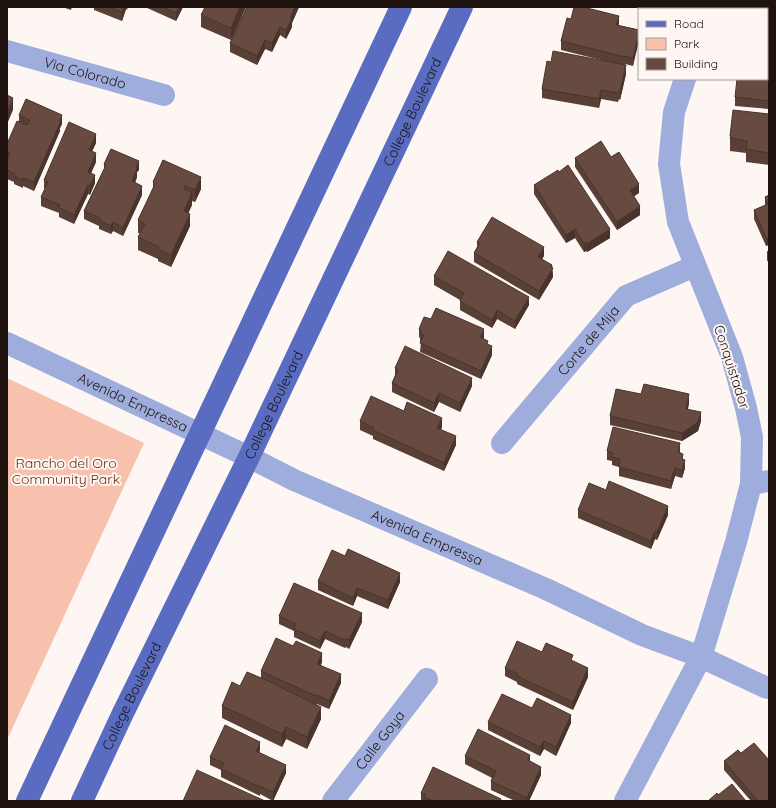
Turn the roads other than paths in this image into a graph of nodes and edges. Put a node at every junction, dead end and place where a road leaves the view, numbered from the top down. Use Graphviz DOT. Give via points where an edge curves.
graph roads {
  1 [pos="401,7"];
  2 [pos="462,7"];
  3 [pos="7,51"];
  4 [pos="685,80"];
  5 [pos="164,96"];
  6 [pos="695,266"];
  7 [pos="7,343"];
  8 [pos="199,434"];
  9 [pos="502,443"];
  10 [pos="250,457"];
  11 [pos="760,482"];
  12 [pos="701,657"];
  13 [pos="427,679"];
  14 [pos="769,688"];
  15 [pos="27,801"];
  16 [pos="82,801"];
  17 [pos="333,801"];
  18 [pos="625,801"];
  1 -- 8 [label="main road"];
  2 -- 10 [label="main road, College Boulevard"];
  3 -- 5 [label="street, Via Colorado"];
  4 -- 6 [label="street, Conquistador" via="674,112 669,164 678,222"];
  6 -- 9 [label="street, Corte de Mija" via="626,296"];
  6 -- 11 [label="street, Conquistador" via="732,357 746,408"];
  7 -- 8 [label="street, Avenida Empressa"];
  8 -- 10 [label="street, Avenida Empressa"];
  8 -- 15 [label="main road"];
  10 -- 12 [label="street, Avenida Empressa" via="294,480 546,589 642,635"];
  10 -- 16 [label="main road, College Boulevard"];
  11 -- 12 [label="street, Conquistador" via="736,542"];
  12 -- 14 [label="street, Avenida Empressa"];
  12 -- 18 [label="street"];
  13 -- 17 [label="street, Calle Goya"];
}
